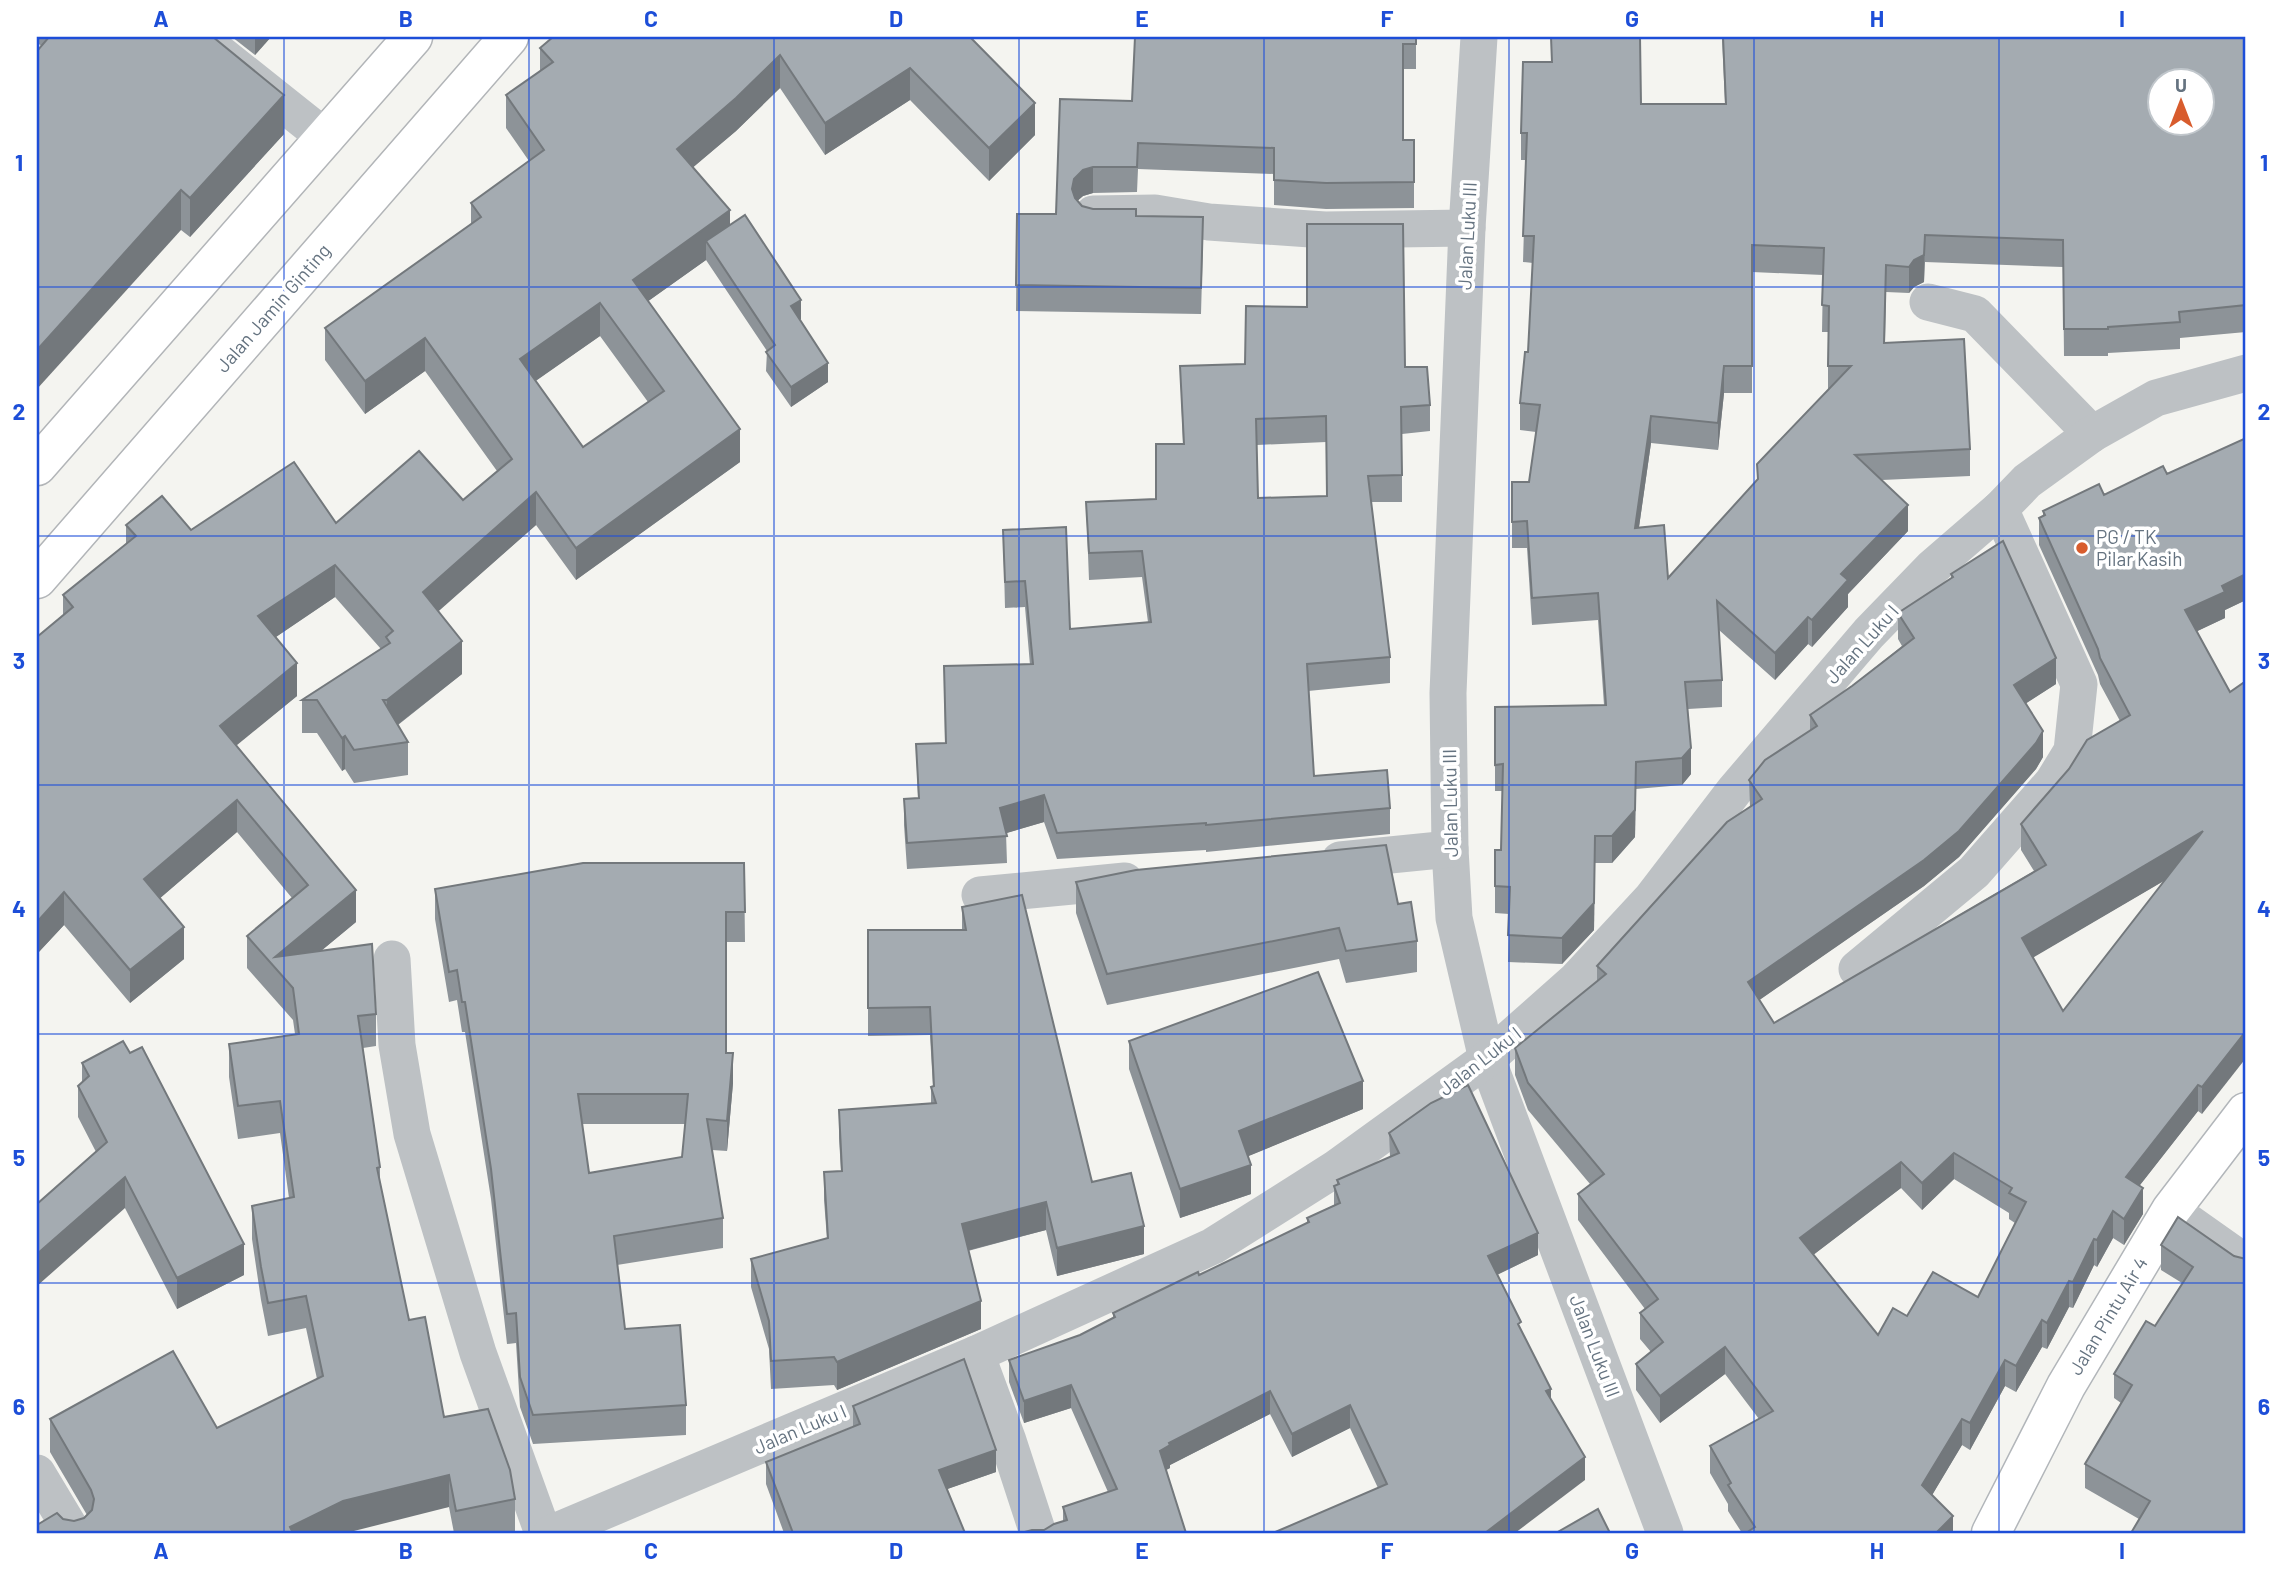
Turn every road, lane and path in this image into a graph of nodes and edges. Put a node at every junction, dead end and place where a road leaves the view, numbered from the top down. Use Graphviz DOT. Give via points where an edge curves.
graph roads {
  1 [pos="199,37"];
  2 [pos="413,37"];
  3 [pos="509,37"];
  4 [pos="1479,37"];
  5 [pos="326,138"];
  6 [pos="1093,214"];
  7 [pos="1467,228"];
  8 [pos="1928,302"];
  9 [pos="2246,373"];
  10 [pos="2092,434"];
  11 [pos="37,466"];
  12 [pos="2000,509"];
  13 [pos="37,579"];
  14 [pos="1450,849"];
  15 [pos="1312,863"];
  16 [pos="1160,877"];
  17 [pos="980,895"];
  18 [pos="392,959"];
  19 [pos="1857,969"];
  20 [pos="1487,1059"];
  21 [pos="2246,1112"];
  22 [pos="2171,1210"];
  23 [pos="2246,1263"];
  24 [pos="976,1354"];
  25 [pos="37,1473"];
  26 [pos="632,1516"];
  27 [pos="74,1533"];
  28 [pos="543,1533"];
  29 [pos="552,1533"];
  30 [pos="1038,1533"];
  31 [pos="1665,1533"];
  32 [pos="1991,1533"];
  1 -- 5 [label="street"];
  2 -- 5 [label="main road"];
  3 -- 13 [label="main road, Jalan Jamin Ginting"];
  4 -- 7 [label="street, Jalan Luku III"];
  5 -- 11 [label="main road"];
  6 -- 7 [label="street" via="1155,213 1209,222 1325,230"];
  7 -- 14 [label="street, Jalan Luku III" via="1448,692"];
  8 -- 10 [label="street" via="1976,314"];
  9 -- 10 [label="street, Jalan Luku I" via="2156,398"];
  10 -- 12 [label="street, Jalan Luku I" via="2027,481"];
  12 -- 19 [label="street" via="2079,684 2072,751 2053,782 1974,872"];
  12 -- 20 [label="street, Jalan Luku I" via="1933,567 1870,633 1734,791 1652,898 1585,971"];
  14 -- 15 [label="street"];
  14 -- 20 [label="street, Jalan Luku III" via="1454,918"];
  16 -- 17 [label="street"];
  18 -- 28 [label="street" via="397,1045 412,1134 478,1353"];
  20 -- 24 [label="street, Jalan Luku I" via="1335,1169 1213,1246"];
  20 -- 31 [label="street, Jalan Luku III"];
  21 -- 22 [label="main road, Jalan Pintu Air 4"];
  22 -- 23 [label="street"];
  22 -- 32 [label="main road, Jalan Pintu Air 4" via="2066,1386"];
  24 -- 26 [label="street, Jalan Luku I"];
  24 -- 30 [label="street"];
  25 -- 27 [label="street"];
  26 -- 29 [label="street, Jalan Luku I"];
}
